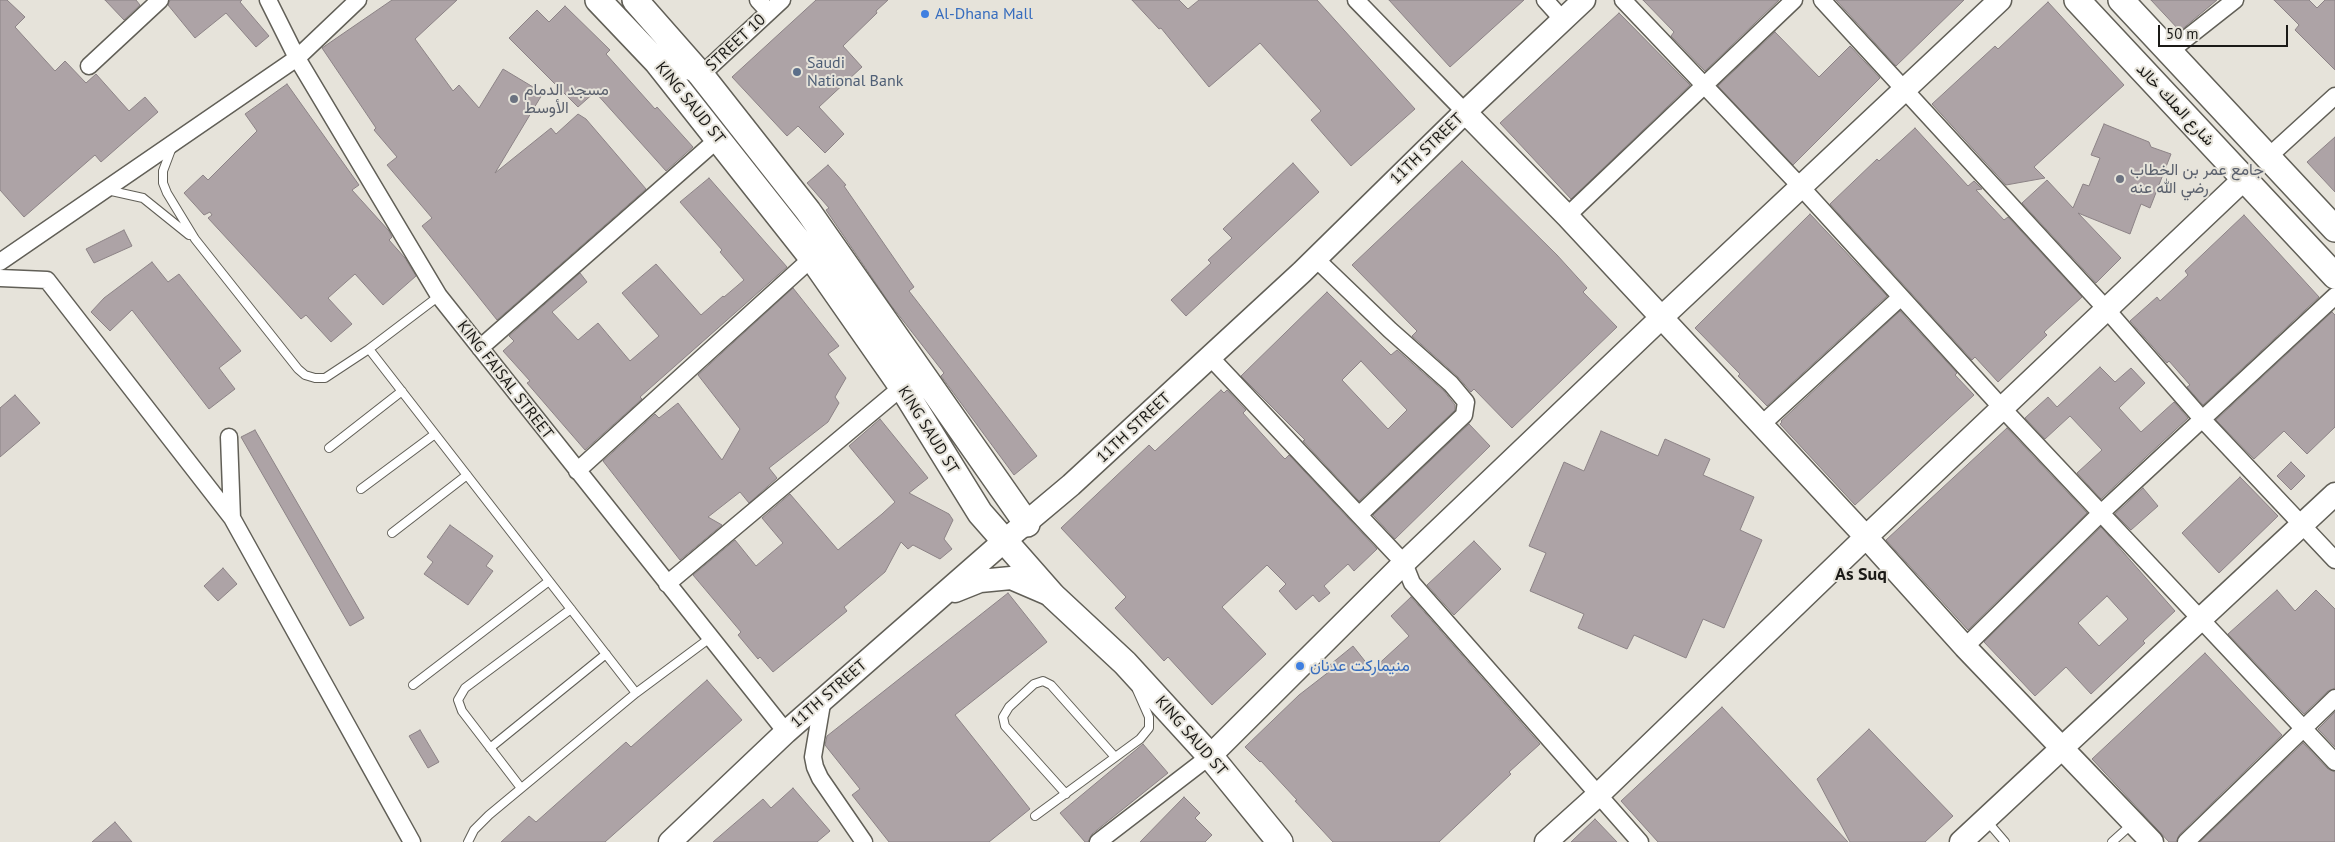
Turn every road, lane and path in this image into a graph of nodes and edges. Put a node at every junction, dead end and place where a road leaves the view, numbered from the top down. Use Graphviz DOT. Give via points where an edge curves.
graph roads {
  1 [pos="160,0"];
  2 [pos="268,0"];
  3 [pos="358,0"];
  4 [pos="598,0"];
  5 [pos="635,0"];
  6 [pos="758,0"];
  7 [pos="782,0"];
  8 [pos="1356,0"];
  9 [pos="1545,0"];
  10 [pos="1584,0"];
  11 [pos="1623,0"];
  12 [pos="1794,0"];
  13 [pos="1822,0"];
  14 [pos="2000,0"];
  15 [pos="2077,0"];
  16 [pos="2121,0"];
  17 [pos="2235,0"];
  18 [pos="769,12"];
  19 [pos="1563,20"];
  20 [pos="2169,52"];
  21 [pos="297,58"];
  22 [pos="657,62"];
  23 [pos="90,66"];
  24 [pos="701,75"];
  25 [pos="1705,86"];
  26 [pos="1905,89"];
  27 [pos="2335,96"];
  28 [pos="1466,112"];
  29 [pos="718,139"];
  30 [pos="173,143"];
  31 [pos="2267,158"];
  32 [pos="2244,180"];
  33 [pos="1800,187"];
  34 [pos="105,190"];
  35 [pos="1567,216"];
  36 [pos="2335,229"];
  37 [pos="194,239"];
  38 [pos="812,258"];
  39 [pos="1316,259"];
  40 [pos="0,262"];
  41 [pos="2335,276"];
  42 [pos="0,278"];
  43 [pos="439,296"];
  44 [pos="2335,296"];
  45 [pos="1901,297"];
  46 [pos="2107,310"];
  47 [pos="1661,318"];
  48 [pos="480,348"];
  49 [pos="369,349"];
  50 [pos="1210,357"];
  51 [pos="902,387"];
  52 [pos="402,391"];
  53 [pos="2003,409"];
  54 [pos="2203,420"];
  55 [pos="1761,425"];
  56 [pos="435,434"];
  57 [pos="229,437"];
  58 [pos="329,448"];
  59 [pos="577,471"];
  60 [pos="467,474"];
  61 [pos="361,489"];
  62 [pos="2335,494"];
  63 [pos="2101,514"];
  64 [pos="1359,515"];
  65 [pos="232,518"];
  66 [pos="1027,524"];
  67 [pos="2302,524"];
  68 [pos="392,533"];
  69 [pos="1866,537"];
  70 [pos="1003,542"];
  71 [pos="2335,560"];
  72 [pos="1404,563"];
  73 [pos="550,582"];
  74 [pos="667,584"];
  75 [pos="1053,596"];
  76 [pos="940,597"];
  77 [pos="571,609"];
  78 [pos="2200,620"];
  79 [pos="710,638"];
  80 [pos="1965,647"];
  81 [pos="606,654"];
  82 [pos="1125,663"];
  83 [pos="413,684"];
  84 [pos="636,693"];
  85 [pos="824,698"];
  86 [pos="2335,698"];
  87 [pos="2303,728"];
  88 [pos="786,732"];
  89 [pos="490,748"];
  90 [pos="2062,748"];
  91 [pos="1210,756"];
  92 [pos="1115,757"];
  93 [pos="2335,762"];
  94 [pos="521,788"];
  95 [pos="1066,794"];
  96 [pos="1597,796"];
  97 [pos="1035,816"];
  98 [pos="1986,819"];
  99 [pos="2134,822"];
  100 [pos="412,842"];
  101 [pos="468,842"];
  102 [pos="670,842"];
  103 [pos="864,842"];
  104 [pos="1098,842"];
  105 [pos="1280,842"];
  106 [pos="1546,842"];
  107 [pos="1640,842"];
  108 [pos="1961,842"];
  109 [pos="2005,842"];
  110 [pos="2112,842"];
  111 [pos="2152,842"];
  112 [pos="2186,842"];
  1 -- 23 [label="street"];
  2 -- 21 [label="street, KING FAISAL STREET"];
  3 -- 21 [label="street"];
  4 -- 22 [label="main road, KING SAUD ST"];
  5 -- 24 [label="main road, KING SAUD ST"];
  6 -- 18 [label="street"];
  7 -- 18 [label="street, STREET 10"];
  8 -- 28 [label="street"];
  9 -- 19 [label="street"];
  10 -- 19 [label="street, 11TH STREET"];
  11 -- 25 [label="street"];
  12 -- 25 [label="street"];
  13 -- 26 [label="street"];
  14 -- 26 [label="street"];
  15 -- 32 [label="main road, شارع الملك خالد"];
  16 -- 20 [label="main road, شارع الملك خالد"];
  17 -- 20 [label="street"];
  18 -- 24 [label="street, STREET 10"];
  19 -- 28 [label="street, 11TH STREET"];
  20 -- 31 [label="main road, شارع الملك خالد"];
  21 -- 30 [label="street"];
  21 -- 43 [label="street, KING FAISAL STREET"];
  22 -- 24 [label="street, STREET 10"];
  22 -- 29 [label="main road, KING SAUD ST"];
  24 -- 66 [label="main road, KING SAUD ST" via="808,211"];
  25 -- 33 [label="street"];
  25 -- 35 [label="street"];
  26 -- 33 [label="street"];
  26 -- 46 [label="street"];
  27 -- 31 [label="street"];
  28 -- 35 [label="street"];
  28 -- 39 [label="street, 11TH STREET"];
  29 -- 38 [label="main road, KING SAUD ST"];
  29 -- 48 [label="street"];
  30 -- 34 [label="street"];
  30 -- 37 [label="lane" via="162,171 163,183"];
  31 -- 36 [label="main road, شارع الملك خالد"];
  32 -- 41 [label="main road, شارع الملك خالد"];
  32 -- 46 [label="street"];
  33 -- 45 [label="street"];
  33 -- 47 [label="street"];
  34 -- 37 [label="lane" via="144,198"];
  34 -- 40 [label="street"];
  35 -- 47 [label="street"];
  37 -- 49 [label="lane" via="305,375 325,378"];
  38 -- 51 [label="main road, KING SAUD ST"];
  38 -- 59 [label="street"];
  39 -- 50 [label="street, 11TH STREET"];
  39 -- 64 [label="street" via="1466,402 1464,414"];
  42 -- 65 [label="street" via="47,280"];
  43 -- 48 [label="street, KING FAISAL STREET"];
  43 -- 49 [label="lane"];
  44 -- 54 [label="street"];
  45 -- 53 [label="street"];
  45 -- 55 [label="street"];
  46 -- 53 [label="street"];
  46 -- 54 [label="street"];
  47 -- 55 [label="street"];
  47 -- 72 [label="street"];
  48 -- 59 [label="street, KING FAISAL STREET"];
  49 -- 52 [label="lane"];
  50 -- 64 [label="street"];
  50 -- 66 [label="street, 11TH STREET"];
  51 -- 70 [label="main road, KING SAUD ST" via="980,513"];
  51 -- 74 [label="street"];
  52 -- 56 [label="lane"];
  52 -- 58 [label="lane"];
  53 -- 63 [label="street"];
  53 -- 69 [label="street"];
  54 -- 63 [label="street"];
  54 -- 67 [label="street"];
  55 -- 69 [label="street"];
  56 -- 60 [label="lane"];
  56 -- 61 [label="lane"];
  57 -- 65 [label="street"];
  59 -- 74 [label="street, KING FAISAL STREET"];
  60 -- 68 [label="lane"];
  60 -- 73 [label="lane"];
  62 -- 67 [label="street"];
  63 -- 78 [label="street"];
  63 -- 80 [label="street"];
  64 -- 72 [label="street"];
  65 -- 100 [label="street"];
  66 -- 70 [label="street, 11TH STREET"];
  67 -- 71 [label="street"];
  67 -- 78 [label="street"];
  69 -- 80 [label="street"];
  69 -- 96 [label="street"];
  70 -- 75 [label="main road, KING SAUD ST"];
  70 -- 76 [label="street, 11TH STREET"];
  72 -- 91 [label="street"];
  72 -- 96 [label="street" via="1412,583"];
  73 -- 77 [label="lane"];
  73 -- 83 [label="lane"];
  74 -- 79 [label="street, KING FAISAL STREET"];
  75 -- 76 [label="street" via="1011,578 980,581"];
  75 -- 82 [label="main road, KING SAUD ST"];
  76 -- 85 [label="street, 11TH STREET"];
  77 -- 81 [label="lane"];
  77 -- 89 [label="lane" via="465,688 458,700 462,712"];
  78 -- 87 [label="street"];
  78 -- 90 [label="street"];
  79 -- 84 [label="lane"];
  79 -- 88 [label="street, KING FAISAL STREET"];
  80 -- 90 [label="street"];
  81 -- 84 [label="lane"];
  81 -- 89 [label="lane"];
  82 -- 91 [label="main road, KING SAUD ST"];
  82 -- 92 [label="lane" via="1149,717 1149,728 1140,739"];
  84 -- 94 [label="lane"];
  85 -- 88 [label="street, 11TH STREET"];
  85 -- 103 [label="street" via="815,767"];
  86 -- 87 [label="street"];
  87 -- 93 [label="street"];
  87 -- 112 [label="street"];
  88 -- 102 [label="street, 11TH STREET"];
  89 -- 94 [label="lane"];
  90 -- 98 [label="street"];
  90 -- 99 [label="street"];
  91 -- 104 [label="street"];
  91 -- 105 [label="main road, KING SAUD ST"];
  92 -- 95 [label="lane"];
  92 -- 95 [label="lane" via="1051,685 1043,681 1034,684 1009,708 1003,717 1005,726"];
  94 -- 101 [label="lane" via="474,830"];
  95 -- 97 [label="lane"];
  96 -- 106 [label="street"];
  96 -- 107 [label="street"];
  98 -- 108 [label="street"];
  98 -- 109 [label="lane"];
  99 -- 110 [label="lane"];
  99 -- 111 [label="street"];
}
